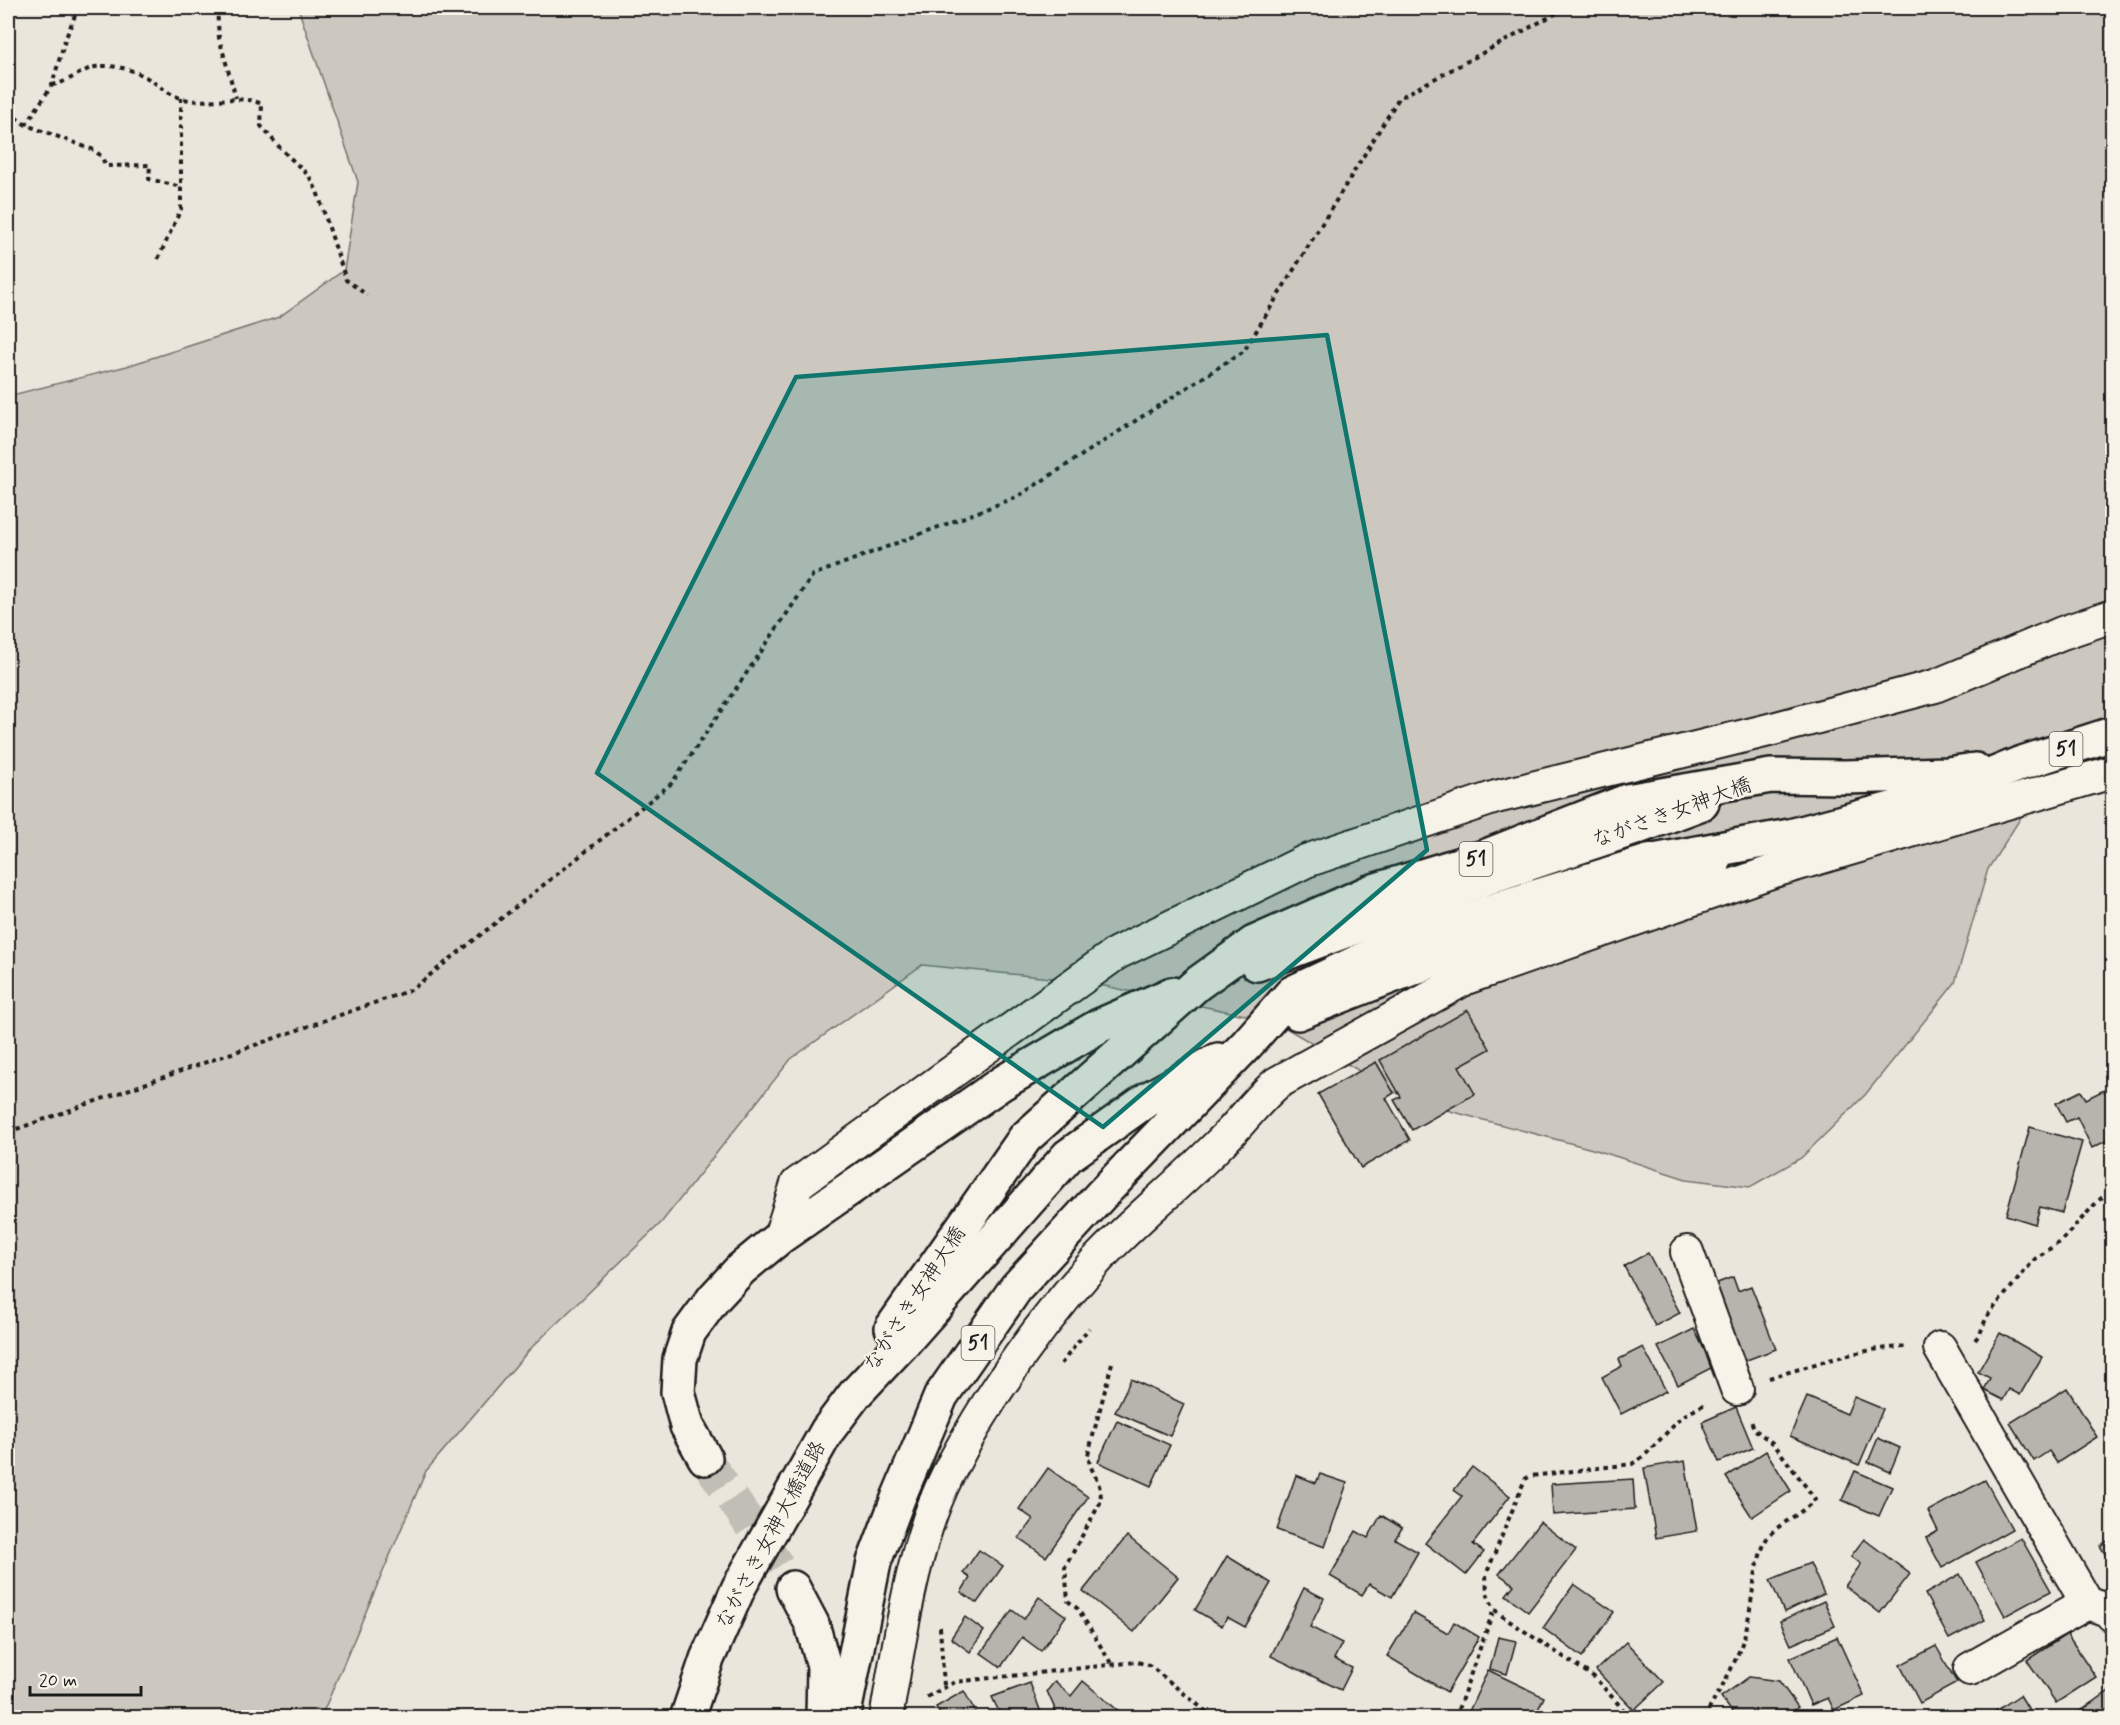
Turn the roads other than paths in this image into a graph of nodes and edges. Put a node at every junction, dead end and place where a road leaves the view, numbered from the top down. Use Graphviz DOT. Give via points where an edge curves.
graph roads {
  1 [pos="2112,616"];
  2 [pos="2112,734"];
  3 [pos="2019,764"];
  4 [pos="2112,772"];
  5 [pos="1197,984"];
  6 [pos="1247,1044"];
  7 [pos="780,1238"];
  8 [pos="1687,1252"];
  9 [pos="1940,1348"];
  10 [pos="1737,1389"];
  11 [pos="855,1394"];
  12 [pos="705,1458"];
  13 [pos="793,1588"];
  14 [pos="2100,1609"];
  15 [pos="1970,1669"];
  16 [pos="687,1718"];
  17 [pos="823,1718"];
  18 [pos="843,1718"];
  19 [pos="886,1718"];
  1 -- 7 [label="street" via="1935,686 1496,797 1306,861 1117,953 797,1184"];
  2 -- 3 [label="main road, 51"];
  3 -- 5 [label="main road, ながさき女神大橋 / 51" via="1947,774 1771,776 1627,801 1484,857 1370,892 1254,943"];
  3 -- 6 [label="main road, ながさき女神大橋 / 51" via="1944,795 1790,836 1653,888 1387,977 1295,1014"];
  4 -- 19 [label="street" via="1771,872 1466,978 1277,1083 1222,1142 1097,1260 994,1392 946,1477 930,1521 916,1565"];
  5 -- 7 [label="main road, 51" via="1099,1026 1002,1083"];
  5 -- 11 [label="main road, ながさき女神大橋 / 51" via="1025,1138 889,1331"];
  6 -- 11 [label="main road, ながさき女神大橋 / 51" via="1148,1099 1068,1156"];
  6 -- 18 [label="main road, 51" via="1016,1288 941,1396 874,1562"];
  7 -- 12 [label="main road, 51" via="741,1269 689,1332 680,1359 678,1392 687,1426"];
  8 -- 10 [label="street"];
  9 -- 14 [label="street"];
  11 -- 16 [label="main road, ながさき女神大橋道路 / 51" via="827,1431 739,1587 707,1659"];
  13 -- 17 [label="main road" via="812,1624 824,1666"];
  14 -- 15 [label="street"];
}
